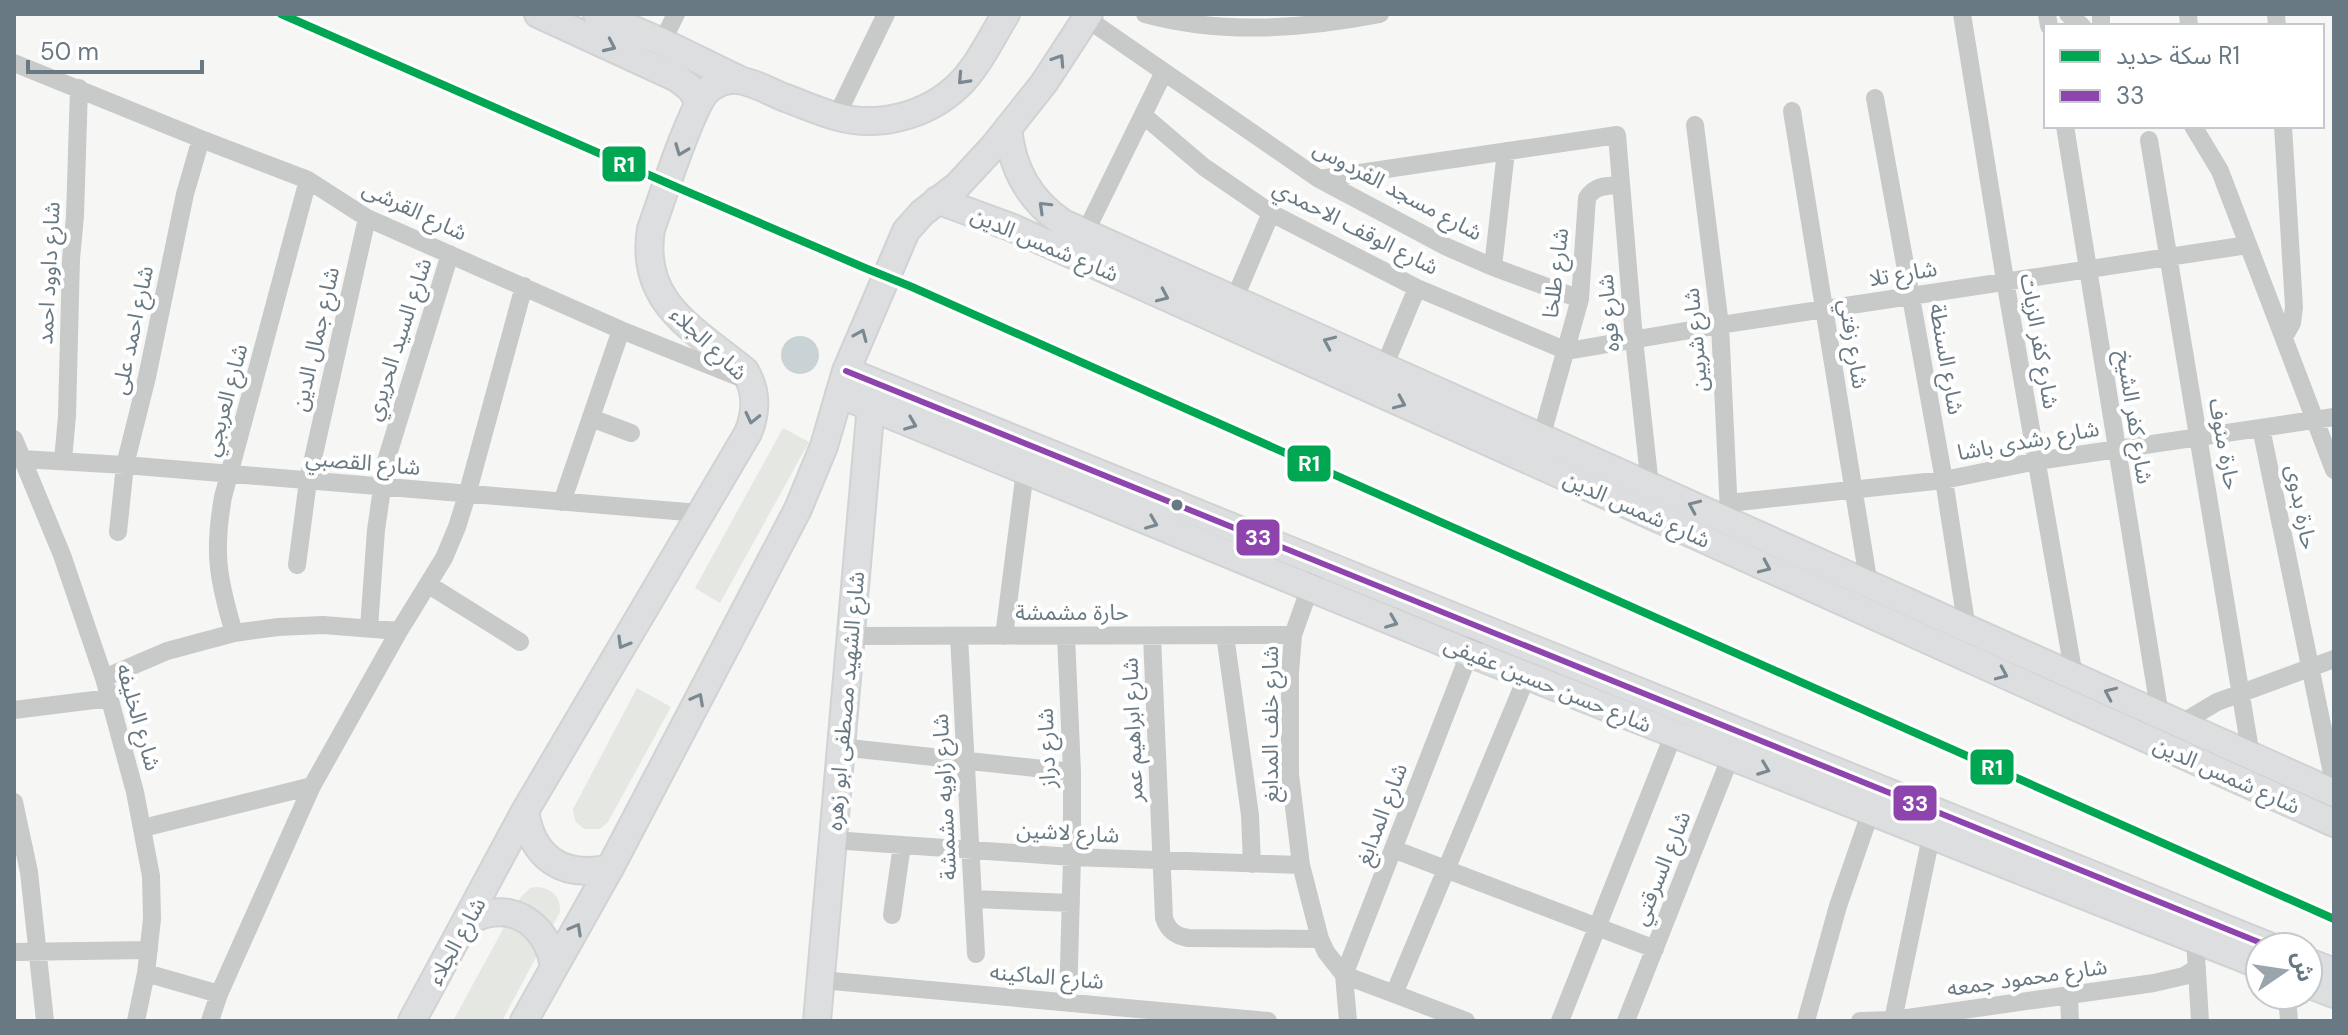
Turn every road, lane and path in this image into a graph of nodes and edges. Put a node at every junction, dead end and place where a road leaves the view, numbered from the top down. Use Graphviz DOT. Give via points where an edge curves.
graph roads {
  1 [pos="538,14"];
  2 [pos="597,14"];
  3 [pos="676,14"];
  4 [pos="886,14"];
  5 [pos="1006,14"];
  6 [pos="1145,14"];
  7 [pos="1380,14"];
  8 [pos="1962,14"];
  9 [pos="1087,16"];
  10 [pos="662,42"];
  11 [pos="14,63"];
  12 [pos="1164,72"];
  13 [pos="740,80"];
  14 [pos="79,88"];
  15 [pos="1875,98"];
  16 [pos="699,102"];
  17 [pos="1792,111"];
  18 [pos="1143,115"];
  19 [pos="836,117"];
  20 [pos="1695,125"];
  21 [pos="1008,128"];
  22 [pos="2065,128"];
  23 [pos="2196,128"];
  24 [pos="2283,128"];
  25 [pos="201,139"];
  26 [pos="2149,140"];
  27 [pos="1506,151"];
  28 [pos="1319,179"];
  29 [pos="308,180"];
  30 [pos="1621,185"];
  31 [pos="937,200"];
  32 [pos="1271,213"];
  33 [pos="367,218"];
  34 [pos="1085,233"];
  35 [pos="2248,245"];
  36 [pos="450,254"];
  37 [pos="2169,256"];
  38 [pos="1493,267"];
  39 [pos="2087,268"];
  40 [pos="2005,280"];
  41 [pos="524,286"];
  42 [pos="1417,288"];
  43 [pos="1911,296"];
  44 [pos="1580,299"];
  45 [pos="1234,300"];
  46 [pos="1824,309"];
  47 [pos="1720,325"];
  48 [pos="621,330"];
  49 [pos="2284,337"];
  50 [pos="1634,339"];
  51 [pos="1567,351"];
  52 [pos="1384,367"];
  53 [pos="752,383"];
  54 [pos="842,383"];
  55 [pos="872,395"];
  56 [pos="591,418"];
  57 [pos="2325,418"];
  58 [pos="2261,428"];
  59 [pos="631,433"];
  60 [pos="2199,437"];
  61 [pos="1541,438"];
  62 [pos="14,439"];
  63 [pos="2115,448"];
  64 [pos="22,459"];
  65 [pos="63,460"];
  66 [pos="2037,461"];
  67 [pos="125,465"];
  68 [pos="2334,470"];
  69 [pos="1025,471"];
  70 [pos="230,474"];
  71 [pos="1944,480"];
  72 [pos="308,481"];
  73 [pos="1650,486"];
  74 [pos="381,488"];
  75 [pos="1854,490"];
  76 [pos="467,495"];
  77 [pos="562,502"];
  78 [pos="699,513"];
  79 [pos="1729,513"];
  80 [pos="118,532"];
  81 [pos="1730,551"];
  82 [pos="1320,563"];
  83 [pos="297,565"];
  84 [pos="429,585"];
  85 [pos="1869,585"];
  86 [pos="1310,588"];
  87 [pos="1479,627"];
  88 [pos="369,628"];
  89 [pos="1967,629"];
  90 [pos="399,631"];
  91 [pos="234,633"];
  92 [pos="1225,635"];
  93 [pos="1293,635"];
  94 [pos="851,636"];
  95 [pos="959,636"];
  96 [pos="1004,636"];
  97 [pos="1066,636"];
  98 [pos="1152,636"];
  99 [pos="520,642"];
  100 [pos="1469,653"];
  101 [pos="2334,659"];
  102 [pos="2310,668"];
  103 [pos="1527,676"];
  104 [pos="2074,676"];
  105 [pos="104,678"];
  106 [pos="2242,692"];
  107 [pos="110,698"];
  108 [pos="14,710"];
  109 [pos="2170,720"];
  110 [pos="1679,722"];
  111 [pos="1736,745"];
  112 [pos="840,747"];
  113 [pos="2251,756"];
  114 [pos="965,760"];
  115 [pos="1072,772"];
  116 [pos="2334,783"];
  117 [pos="312,786"];
  118 [pos="2334,793"];
  119 [pos="1874,800"];
  120 [pos="14,802"];
  121 [pos="525,811"];
  122 [pos="1934,823"];
  123 [pos="2334,823"];
  124 [pos="143,828"];
  125 [pos="833,840"];
  126 [pos="902,845"];
  127 [pos="1393,849"];
  128 [pos="971,850"];
  129 [pos="1072,857"];
  130 [pos="1161,860"];
  131 [pos="1252,864"];
  132 [pos="1301,865"];
  133 [pos="610,868"];
  134 [pos="1446,869"];
  135 [pos="973,899"];
  136 [pos="1071,903"];
  137 [pos="892,915"];
  138 [pos="467,921"];
  139 [pos="1598,927"];
  140 [pos="2244,937"];
  141 [pos="1320,939"];
  142 [pos="2195,939"];
  143 [pos="1655,949"];
  144 [pos="149,950"];
  145 [pos="39,951"];
  146 [pos="14,952"];
  147 [pos="976,954"];
  148 [pos="2244,959"];
  149 [pos="554,967"];
  150 [pos="2197,968"];
  151 [pos="146,973"];
  152 [pos="1344,975"];
  153 [pos="821,980"];
  154 [pos="219,994"];
  155 [pos="1394,994"];
  156 [pos="2069,996"];
  157 [pos="1068,1002"];
  158 [pos="1893,1020"];
  159 [pos="45,1021"];
  160 [pos="136,1021"];
  161 [pos="210,1021"];
  162 [pos="412,1021"];
  163 [pos="524,1021"];
  164 [pos="817,1021"];
  165 [pos="1268,1021"];
  166 [pos="1348,1021"];
  167 [pos="1466,1021"];
  168 [pos="1560,1021"];
  169 [pos="1626,1021"];
  170 [pos="1806,1021"];
  171 [pos="1860,1021"];
  172 [pos="2070,1021"];
  173 [pos="2200,1021"];
  1 -- 16 [label="street, one-way" via="677,78"];
  2 -- 10 [label="street"];
  3 -- 10 [label="street"];
  4 -- 19 [label="street"];
  5 -- 19 [label="street, one-way" via="973,68 942,99 923,110 880,121"];
  6 -- 7 [label="street" via="1210,26 1288,27"];
  8 -- 40 [label="street, شارع كفر الزيات"];
  9 -- 12 [label="street, شارع مسجد الفردوس"];
  21 -- 9 [label="street, one-way"];
  10 -- 13 [label="street"];
  11 -- 14 [label="street, شارع القرشى"];
  12 -- 18 [label="street"];
  12 -- 28 [label="street, شارع مسجد الفردوس"];
  13 -- 16 [label="street" via="716,84"];
  13 -- 19 [label="street"];
  14 -- 25 [label="street, شارع القرشى"];
  14 -- 65 [label="street, شارع داوود احمد"];
  15 -- 43 [label="street, شارع السنطة"];
  16 -- 53 [label="street, شارع الجلاء, one-way" via="651,229 650,265 663,300 745,371"];
  17 -- 46 [label="street, شارع زفتي"];
  18 -- 32 [label="street, شارع الوقف الاحمدي" via="1204,167"];
  18 -- 34 [label="street"];
  20 -- 47 [label="street, شارع شربين"];
  21 -- 31 [label="street" via="957,186"];
  34 -- 21 [label="street, شارع شمس الدين, one-way" via="1052,216 1033,197 1015,164"];
  22 -- 39 [label="street, شارع كفر الشيخ"];
  23 -- 35 [label="street" via="2220,171"];
  24 -- 49 [label="street" via="2294,307"];
  25 -- 29 [label="street, شارع القرشى"];
  25 -- 67 [label="street, شارع احمد على"];
  26 -- 37 [label="street, حارة منوف"];
  27 -- 28 [label="street"];
  27 -- 30 [label="street, شارع فوه" via="1617,135"];
  27 -- 38 [label="street"];
  28 -- 38 [label="street, شارع مسجد الفردوس"];
  29 -- 33 [label="street, شارع القرشى"];
  29 -- 70 [label="street, شارع العربجي"];
  30 -- 44 [label="street, شارع طلخا" via="1600,187 1587,198"];
  30 -- 50 [label="street, شارع فوه"];
  54 -- 31 [label="street, one-way" via="906,231"];
  31 -- 81 [label="street, شارع شمس الدين, one-way" via="1028,235"];
  32 -- 42 [label="street, شارع الوقف الاحمدي"];
  32 -- 45 [label="street"];
  33 -- 36 [label="street, شارع القرشى"];
  33 -- 72 [label="street, شارع جمال الدين"];
  34 -- 45 [label="street, شارع شمس الدين"];
  35 -- 37 [label="street, شارع تلا"];
  35 -- 49 [label="street"];
  36 -- 41 [label="street, شارع القرشى"];
  36 -- 74 [label="street, شارع السيد الحريري" via="392,436"];
  37 -- 39 [label="street, شارع تلا"];
  37 -- 60 [label="street, حارة منوف"];
  38 -- 44 [label="street, شارع مسجد الفردوس"];
  39 -- 40 [label="street, شارع تلا"];
  39 -- 63 [label="street, شارع كفر الشيخ"];
  40 -- 43 [label="street, شارع تلا"];
  40 -- 66 [label="street, شارع كفر الزيات"];
  41 -- 48 [label="street, شارع القرشى"];
  41 -- 76 [label="street"];
  42 -- 51 [label="street, شارع الوقف الاحمدي"];
  42 -- 52 [label="street"];
  43 -- 46 [label="street, شارع تلا"];
  43 -- 71 [label="street, شارع السنطة"];
  44 -- 51 [label="street, شارع طلخا"];
  52 -- 45 [label="street, شارع شمس الدين, one-way"];
  46 -- 47 [label="street, شارع تلا"];
  46 -- 75 [label="street, شارع زفتي"];
  47 -- 50 [label="street, شارع تلا"];
  47 -- 79 [label="street, شارع شربين"];
  48 -- 53 [label="street, شارع القرشى"];
  48 -- 56 [label="street"];
  49 -- 57 [label="street"];
  50 -- 51 [label="street, شارع تلا"];
  50 -- 73 [label="street, شارع فوه"];
  51 -- 61 [label="street, شارع طلخا"];
  52 -- 61 [label="street, شارع شمس الدين"];
  53 -- 78 [label="street, شارع الجلاء, one-way" via="755,408 748,433"];
  54 -- 55 [label="street, شارع حسن حسين عفيفى"];
  133 -- 54 [label="street, one-way" via="798,509"];
  55 -- 69 [label="street, شارع حسن حسين عفيفى, one-way"];
  55 -- 82 [label="street, شارع حسن حسين عفيفى"];
  55 -- 94 [label="street, شارع الشهيد مصطفى ابو زهره"];
  56 -- 59 [label="street"];
  56 -- 77 [label="street"];
  57 -- 58 [label="street, شارع رشدى باشا"];
  57 -- 68 [label="street"];
  58 -- 60 [label="street, شارع رشدى باشا"];
  58 -- 102 [label="street, حارة بدوى"];
  60 -- 63 [label="street, شارع رشدى باشا"];
  60 -- 106 [label="street, حارة منوف"];
  61 -- 73 [label="street, شارع شمس الدين"];
  62 -- 64 [label="street, شارع الخليفه"];
  63 -- 66 [label="street, شارع رشدى باشا"];
  63 -- 109 [label="street, شارع كفر الشيخ"];
  64 -- 65 [label="street, شارع القصبي"];
  64 -- 105 [label="street, شارع الخليفه" via="52,527"];
  65 -- 67 [label="street, شارع القصبي"];
  66 -- 71 [label="street, شارع رشدى باشا"];
  66 -- 104 [label="street, شارع كفر الزيات"];
  67 -- 70 [label="street, شارع القصبي"];
  67 -- 80 [label="street, شارع احمد على"];
  69 -- 86 [label="street, شارع حسن حسين عفيفى, one-way"];
  69 -- 96 [label="street"];
  70 -- 72 [label="street, شارع القصبي"];
  70 -- 91 [label="street, شارع العربجي" via="217,547 220,586"];
  71 -- 75 [label="street, شارع رشدى باشا"];
  71 -- 89 [label="street, شارع السنطة"];
  72 -- 74 [label="street, شارع القصبي"];
  72 -- 83 [label="street, شارع جمال الدين"];
  79 -- 73 [label="street, شارع شمس الدين, one-way"];
  74 -- 76 [label="street, شارع القصبي"];
  74 -- 88 [label="street, شارع السيد الحريري"];
  75 -- 79 [label="street, شارع رشدى باشا"];
  75 -- 85 [label="street, شارع زفتي"];
  76 -- 77 [label="street, شارع القصبي"];
  76 -- 84 [label="street"];
  77 -- 78 [label="street, شارع القصبي"];
  78 -- 121 [label="street, شارع الجلاء, one-way"];
  79 -- 81 [label="street, شارع شربين"];
  79 -- 85 [label="street, شارع شمس الدين"];
  81 -- 123 [label="street, شارع شمس الدين, one-way"];
  82 -- 86 [label="street, شارع خلف المدابغ"];
  82 -- 87 [label="street, شارع حسن حسين عفيفى"];
  84 -- 90 [label="street"];
  84 -- 99 [label="street"];
  85 -- 89 [label="street, شارع شمس الدين"];
  86 -- 93 [label="street, شارع خلف المدابغ"];
  86 -- 100 [label="street, شارع حسن حسين عفيفى, one-way"];
  87 -- 100 [label="street, شارع المدابغ"];
  87 -- 110 [label="street, شارع حسن حسين عفيفى"];
  88 -- 90 [label="street"];
  88 -- 91 [label="street" via="323,625"];
  89 -- 104 [label="street, شارع شمس الدين"];
  90 -- 117 [label="street"];
  91 -- 105 [label="street" via="167,651"];
  92 -- 93 [label="street, حارة مشمشة"];
  92 -- 98 [label="street, حارة مشمشة"];
  92 -- 131 [label="street"];
  93 -- 132 [label="street, شارع خلف المدابغ" via="1290,774"];
  94 -- 95 [label="street, حارة مشمشة"];
  94 -- 112 [label="street, شارع الشهيد مصطفى ابو زهره"];
  95 -- 96 [label="street, حارة مشمشة"];
  95 -- 114 [label="street, شارع زاويه مشمشة"];
  96 -- 97 [label="street, حارة مشمشة"];
  97 -- 98 [label="street, حارة مشمشة"];
  97 -- 115 [label="street, شارع دراز"];
  98 -- 130 [label="street, شارع ابراهيم عمر"];
  100 -- 103 [label="street, شارع حسن حسين عفيفى"];
  100 -- 127 [label="street, شارع المدابغ"];
  101 -- 102 [label="street"];
  102 -- 106 [label="street"];
  102 -- 116 [label="street, حارة بدوى"];
  103 -- 110 [label="street, شارع حسن حسين عفيفى"];
  103 -- 134 [label="street"];
  109 -- 104 [label="street, شارع شمس الدين, one-way"];
  105 -- 107 [label="street, شارع الخليفه"];
  106 -- 109 [label="street"];
  106 -- 113 [label="street, حارة منوف"];
  107 -- 108 [label="street"];
  107 -- 124 [label="street, شارع الخليفه"];
  109 -- 113 [label="street, شارع شمس الدين"];
  110 -- 111 [label="street, شارع حسن حسين عفيفى"];
  110 -- 139 [label="street"];
  111 -- 119 [label="street, شارع حسن حسين عفيفى"];
  111 -- 143 [label="street, شارع السرقتي"];
  112 -- 114 [label="street"];
  112 -- 125 [label="street, شارع الشهيد مصطفى ابو زهره"];
  113 -- 118 [label="street, شارع شمس الدين"];
  114 -- 115 [label="street"];
  114 -- 128 [label="street, شارع زاويه مشمشة"];
  115 -- 129 [label="street, شارع دراز"];
  117 -- 124 [label="street"];
  117 -- 154 [label="street"];
  119 -- 122 [label="street, شارع حسن حسين عفيفى"];
  119 -- 170 [label="street"];
  120 -- 145 [label="street"];
  121 -- 133 [label="street" via="528,828 546,857 585,872"];
  121 -- 138 [label="street, شارع الجلاء"];
  122 -- 140 [label="street, شارع حسن حسين عفيفى"];
  122 -- 142 [label="street, شارع حسن حسين عفيفى"];
  122 -- 158 [label="street"];
  124 -- 144 [label="street, شارع الخليفه" via="151,876"];
  125 -- 126 [label="street, شارع لاشين"];
  125 -- 153 [label="street, شارع الشهيد مصطفى ابو زهره"];
  126 -- 128 [label="street, شارع لاشين"];
  126 -- 137 [label="street"];
  127 -- 134 [label="street"];
  127 -- 152 [label="street, شارع المدابغ"];
  128 -- 129 [label="street, شارع لاشين"];
  128 -- 135 [label="street, شارع زاويه مشمشة"];
  129 -- 130 [label="street, شارع لاشين"];
  129 -- 136 [label="street, شارع دراز"];
  130 -- 131 [label="street, شارع لاشين"];
  130 -- 141 [label="street, شارع ابراهيم عمر" via="1164,918 1181,937"];
  131 -- 132 [label="street, شارع لاشين"];
  132 -- 141 [label="street, شارع خلف المدابغ"];
  149 -- 133 [label="street, one-way"];
  134 -- 139 [label="street"];
  134 -- 155 [label="street"];
  135 -- 136 [label="street"];
  135 -- 147 [label="street, شارع زاويه مشمشة"];
  136 -- 157 [label="street, شارع دراز"];
  138 -- 149 [label="street" via="486,913 526,919 541,932"];
  138 -- 162 [label="street, شارع الجلاء"];
  139 -- 143 [label="street"];
  139 -- 168 [label="street"];
  141 -- 152 [label="street, شارع خلف المدابغ"];
  142 -- 148 [label="street, شارع حسن حسين عفيفى"];
  142 -- 150 [label="street"];
  143 -- 169 [label="street, شارع السرقتي"];
  144 -- 145 [label="street"];
  144 -- 151 [label="street, شارع الخليفه"];
  145 -- 146 [label="street"];
  145 -- 159 [label="street"];
  149 -- 163 [label="street"];
  150 -- 156 [label="street, شارع محمود جمعه" via="2169,981"];
  150 -- 173 [label="street"];
  151 -- 154 [label="street"];
  151 -- 160 [label="street, شارع الخليفه"];
  152 -- 155 [label="street"];
  152 -- 166 [label="street, شارع المدابغ"];
  153 -- 157 [label="street, شارع الماكينه"];
  153 -- 164 [label="street, شارع الشهيد مصطفى ابو زهره"];
  154 -- 161 [label="street"];
  155 -- 167 [label="street"];
  156 -- 158 [label="street, شارع محمود جمعه"];
  156 -- 172 [label="street"];
  157 -- 165 [label="street, شارع الماكينه"];
  158 -- 171 [label="street, شارع محمود جمعه"];
}
